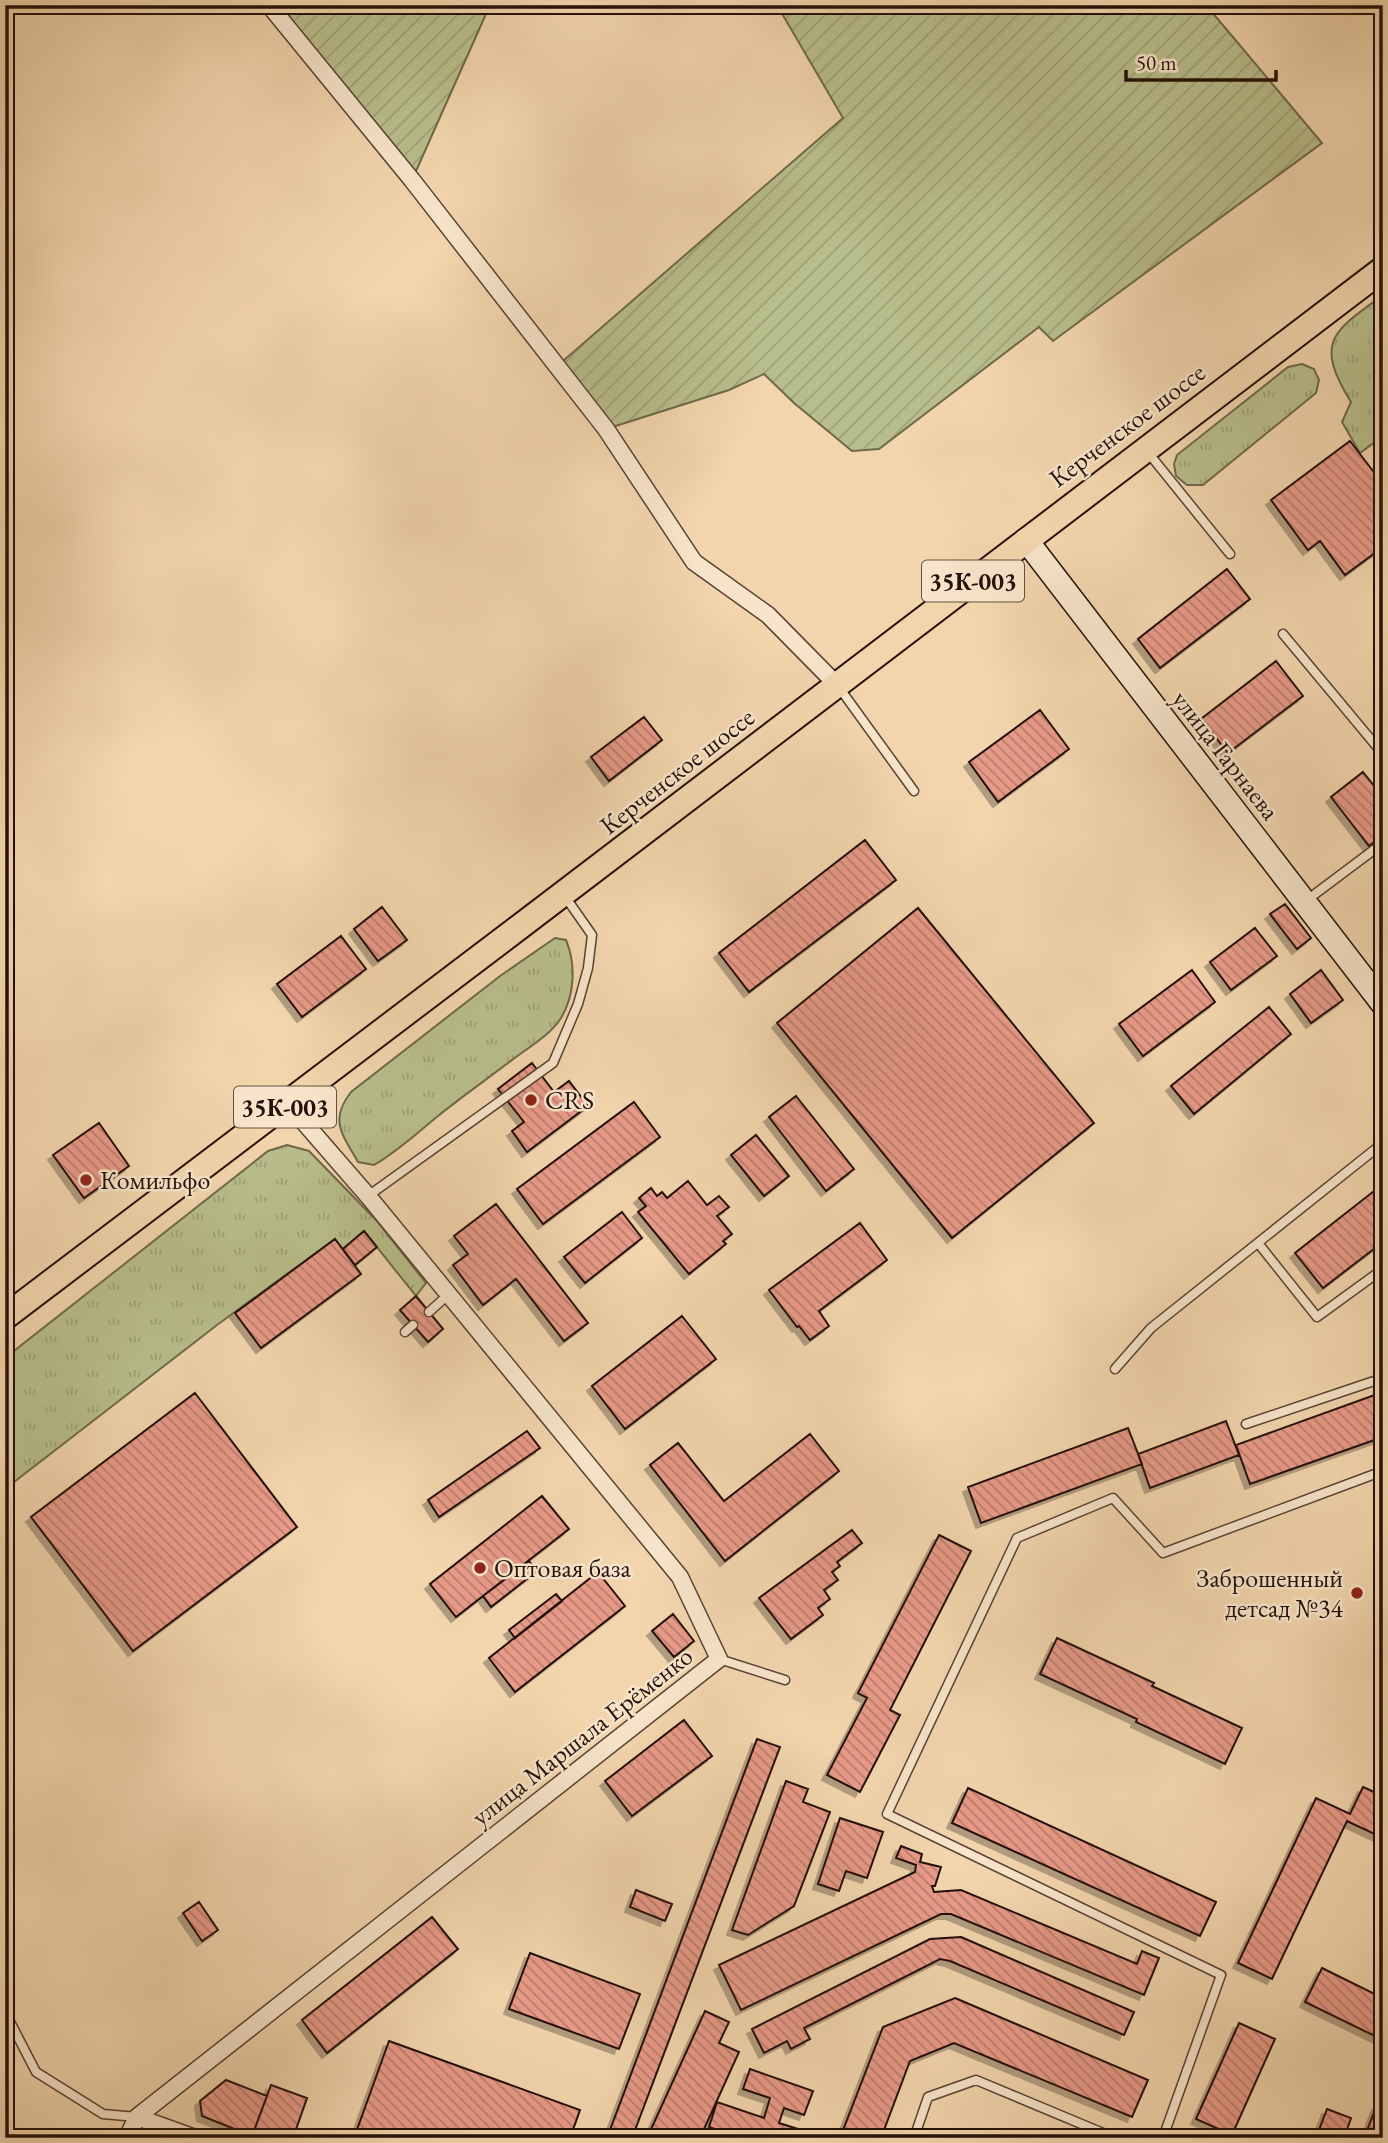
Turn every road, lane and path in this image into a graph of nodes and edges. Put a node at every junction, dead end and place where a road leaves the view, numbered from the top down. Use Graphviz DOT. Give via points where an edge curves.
graph roads {
  1 [pos="269,5"];
  2 [pos="1383,269"];
  3 [pos="1144,448"];
  4 [pos="1026,540"];
  5 [pos="1230,554"];
  6 [pos="1283,634"];
  7 [pos="837,685"];
  8 [pos="1383,754"];
  9 [pos="914,791"];
  10 [pos="1383,843"];
  11 [pos="564,895"];
  12 [pos="1304,902"];
  13 [pos="1383,1004"];
  14 [pos="289,1105"];
  15 [pos="1383,1143"];
  16 [pos="369,1196"];
  17 [pos="1258,1243"];
  18 [pos="1383,1269"];
  19 [pos="449,1294"];
  20 [pos="429,1312"];
  21 [pos="5,1317"];
  22 [pos="413,1325"];
  23 [pos="405,1332"];
  24 [pos="1115,1369"];
  25 [pos="1383,1378"];
  26 [pos="1246,1424"];
  27 [pos="1383,1471"];
  28 [pos="719,1660"];
  29 [pos="785,1680"];
  30 [pos="5,2012"];
  31 [pos="137,2117"];
  32 [pos="1162,2135"];
  33 [pos="127,2138"];
  34 [pos="195,2138"];
  35 [pos="914,2138"];
  36 [pos="1115,2138"];
  37 [pos="1177,2138"];
  1 -- 7 [label="street" via="606,429 694,562 768,615"];
  2 -- 3 [label="main road, Керченское шоссе / 35К-003"];
  3 -- 4 [label="main road, Керченское шоссе / 35К-003"];
  3 -- 5 [label="lane"];
  4 -- 7 [label="main road, Керченское шоссе / 35К-003"];
  4 -- 12 [label="street, улица Гарнаева"];
  6 -- 8 [label="lane"];
  7 -- 9 [label="lane"];
  7 -- 11 [label="main road, Керченское шоссе / 35К-003"];
  10 -- 12 [label="lane"];
  11 -- 14 [label="main road, Керченское шоссе / 35К-003"];
  11 -- 16 [label="lane" via="592,934 578,1004 553,1063"];
  12 -- 13 [label="street, улица Гарнаева"];
  14 -- 16 [label="street, улица Маршала Ерёменко"];
  14 -- 21 [label="main road, Керченское шоссе / 35К-003"];
  15 -- 17 [label="lane"];
  16 -- 19 [label="street, улица Маршала Ерёменко"];
  17 -- 18 [label="lane" via="1317,1317"];
  17 -- 24 [label="lane" via="1151,1328"];
  19 -- 20 [label="lane"];
  19 -- 28 [label="street, улица Маршала Ерёменко" via="680,1577"];
  22 -- 23 [label="lane"];
  25 -- 26 [label="lane"];
  27 -- 32 [label="lane" via="1163,1553 1113,1498 1017,1538 887,1814 1221,1976"];
  28 -- 29 [label="lane"];
  28 -- 31 [label="street, улица Маршала Ерёменко"];
  30 -- 31 [label="lane" via="36,2072 103,2114"];
  31 -- 33 [label="street, улица Маршала Ерёменко"];
  31 -- 34 [label="street"];
  32 -- 37 [label="lane"];
  35 -- 36 [label="lane" via="928,2097 976,2080"];
}
